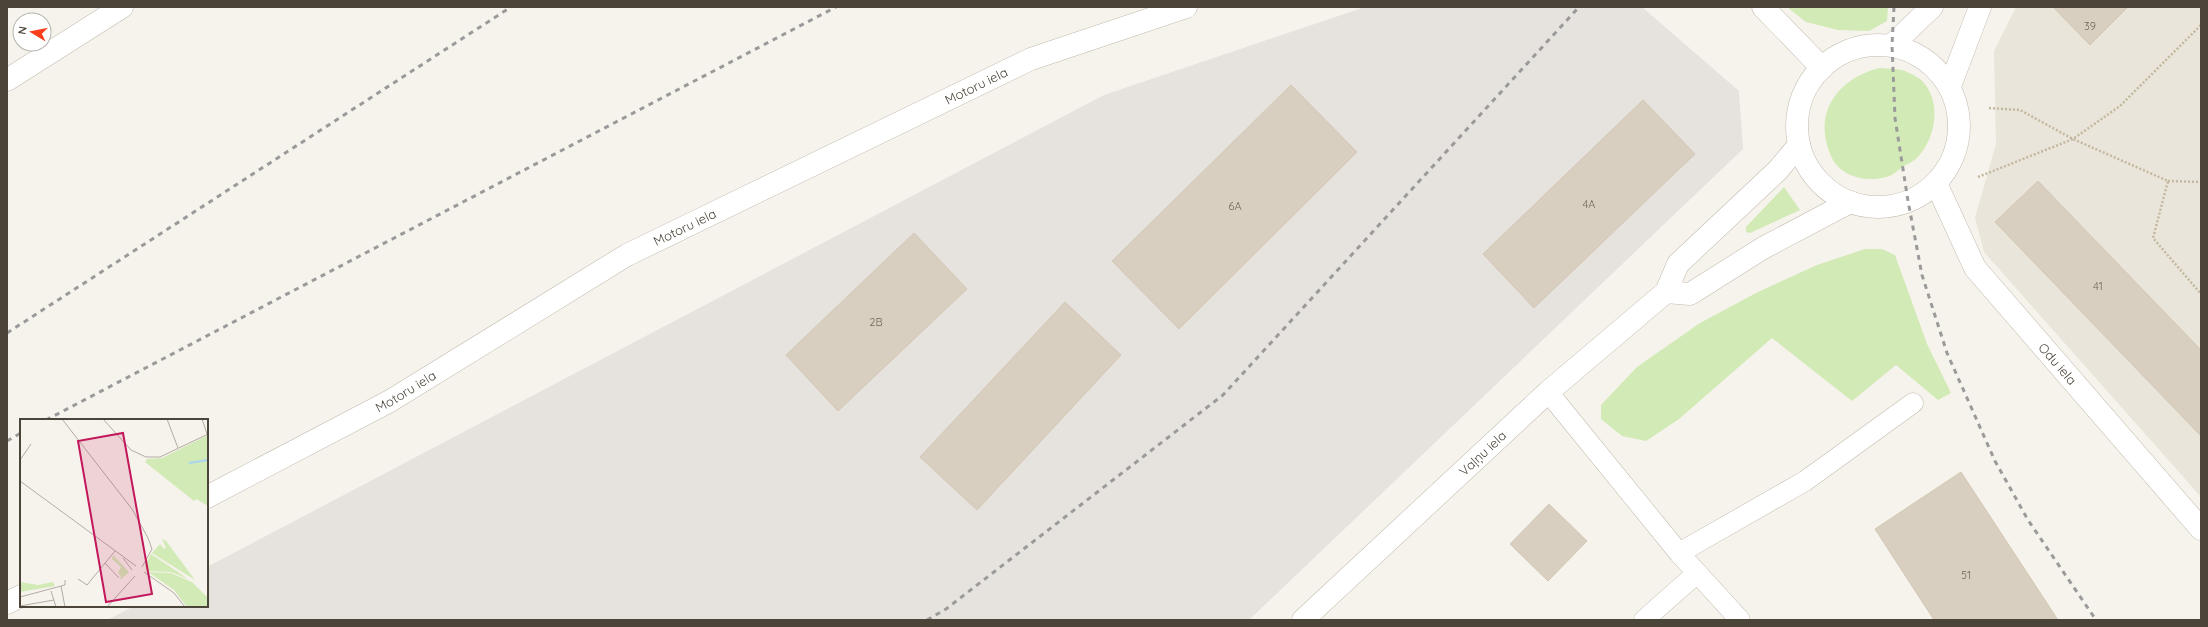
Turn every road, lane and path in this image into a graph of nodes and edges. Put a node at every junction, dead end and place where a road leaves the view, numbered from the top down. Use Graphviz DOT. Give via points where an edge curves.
graph roads {
  1 [pos="122,7"];
  2 [pos="1186,7"];
  3 [pos="1763,7"];
  4 [pos="1932,7"];
  5 [pos="1980,7"];
  6 [pos="2201,25"];
  7 [pos="1892,45"];
  8 [pos="1822,68"];
  9 [pos="7,80"];
  10 [pos="1950,86"];
  11 [pos="1989,108"];
  12 [pos="2073,139"];
  13 [pos="1799,145"];
  14 [pos="1978,177"];
  15 [pos="2168,181"];
  16 [pos="2201,182"];
  17 [pos="1936,183"];
  18 [pos="1850,202"];
  19 [pos="1666,292"];
  20 [pos="2201,294"];
  21 [pos="1548,392"];
  22 [pos="1913,402"];
  23 [pos="208,496"];
  24 [pos="2201,529"];
  25 [pos="1679,553"];
  26 [pos="1696,574"];
  27 [pos="20,596"];
  28 [pos="7,603"];
  29 [pos="1303,620"];
  30 [pos="1644,620"];
  31 [pos="1740,620"];
  1 -- 9 [label="street"];
  2 -- 23 [label="street, Motoru iela" via="1031,59 627,255 390,401"];
  3 -- 8 [label="street"];
  4 -- 7 [label="street"];
  5 -- 10 [label="street"];
  6 -- 12 [label="path" via="2120,106"];
  7 -- 8 [label="street" via="1867,44 1842,52"];
  7 -- 10 [label="street" via="1915,53 1935,66"];
  8 -- 13 [label="street" via="1805,90 1797,117"];
  10 -- 17 [label="street" via="1958,110 1959,137 1951,162"];
  11 -- 12 [label="path" via="2020,110"];
  12 -- 14 [label="path"];
  12 -- 15 [label="path"];
  13 -- 18 [label="street" via="1809,170 1826,189"];
  13 -- 19 [label="street" via="1778,170 1678,264"];
  15 -- 16 [label="path"];
  15 -- 20 [label="path" via="2153,238"];
  17 -- 18 [label="street" via="1908,202 1869,207"];
  17 -- 24 [label="street, Odu iela" via="1975,268"];
  18 -- 19 [label="street" via="1762,248 1690,294"];
  19 -- 21 [label="street, Vaļņu iela"];
  21 -- 25 [label="lane"];
  21 -- 29 [label="street, Vaļņu iela"];
  22 -- 25 [label="lane" via="1805,481"];
  25 -- 26 [label="lane"];
  26 -- 30 [label="lane"];
  26 -- 31 [label="lane"];
  27 -- 28 [label="street"];
}
